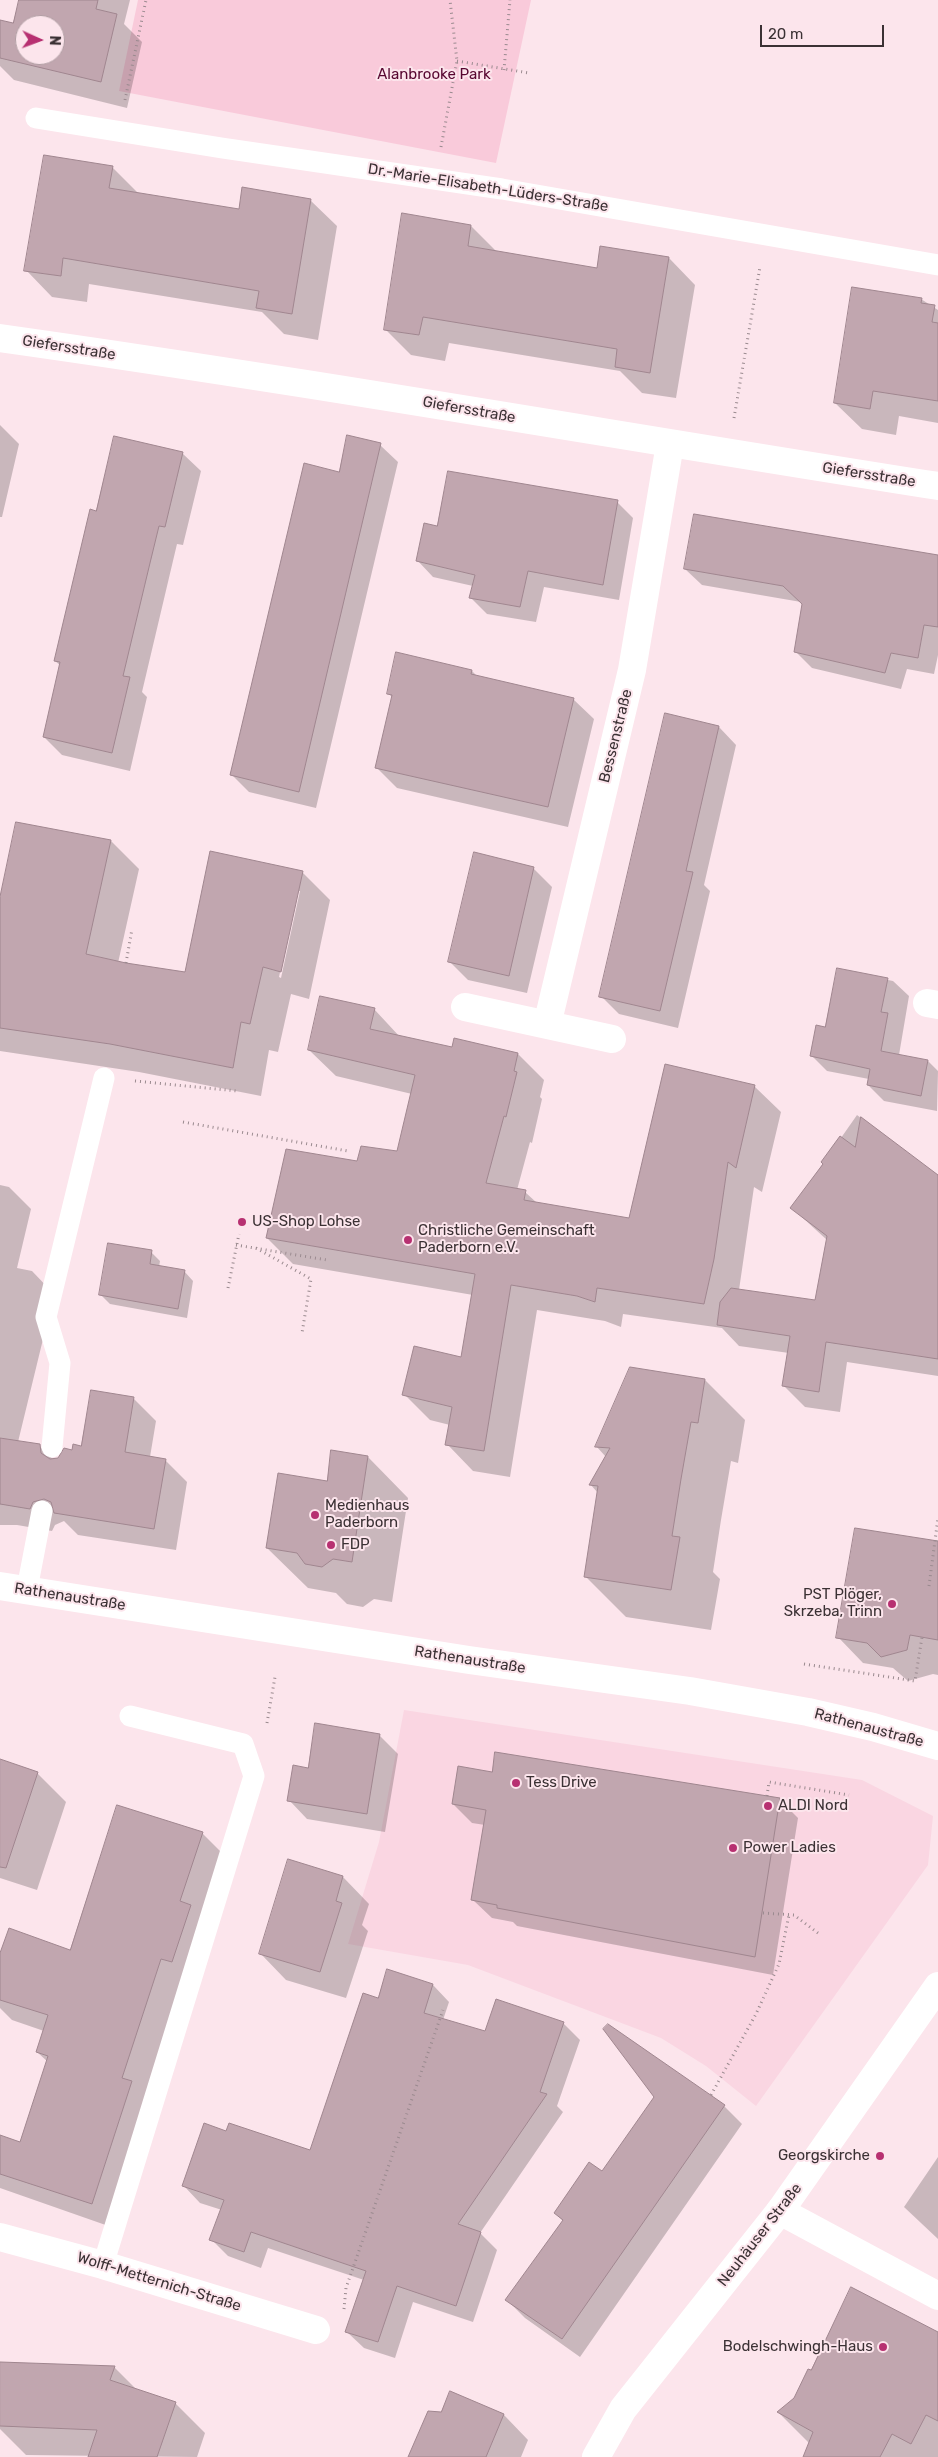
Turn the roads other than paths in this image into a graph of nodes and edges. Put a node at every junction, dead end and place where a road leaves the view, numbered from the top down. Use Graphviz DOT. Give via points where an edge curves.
graph roads {
  1 [pos="36,118"];
  2 [pos="938,265"];
  3 [pos="0,338"];
  4 [pos="670,444"];
  5 [pos="938,486"];
  6 [pos="465,1007"];
  7 [pos="547,1025"];
  8 [pos="612,1039"];
  9 [pos="104,1078"];
  10 [pos="52,1446"];
  11 [pos="42,1511"];
  12 [pos="0,1586"];
  13 [pos="27,1590"];
  14 [pos="130,1716"];
  15 [pos="938,1746"];
  16 [pos="938,1986"];
  17 [pos="780,2211"];
  18 [pos="0,2237"];
  19 [pos="103,2265"];
  20 [pos="938,2296"];
  21 [pos="316,2330"];
  22 [pos="596,2457"];
  1 -- 2 [label="lane, Dr.-Marie-Elisabeth-Lüders-Straße" via="502,188"];
  3 -- 4 [label="street, Giefersstraße" via="409,400"];
  4 -- 5 [label="street, Giefersstraße"];
  4 -- 7 [label="street, Bessenstraße" via="632,670"];
  6 -- 7 [label="street"];
  7 -- 8 [label="street"];
  9 -- 10 [label="lane" via="46,1317 60,1363"];
  11 -- 13 [label="lane"];
  12 -- 13 [label="street, Rathenaustraße"];
  13 -- 15 [label="street, Rathenaustraße" via="690,1691 808,1712"];
  14 -- 19 [label="lane" via="243,1744 254,1776"];
  16 -- 17 [label="street, Neuhäuser Straße"];
  17 -- 20 [label="street"];
  17 -- 22 [label="street, Neuhäuser Straße" via="623,2409"];
  18 -- 19 [label="street, Wolff-Metternich-Straße"];
  19 -- 21 [label="street, Wolff-Metternich-Straße"];
}
